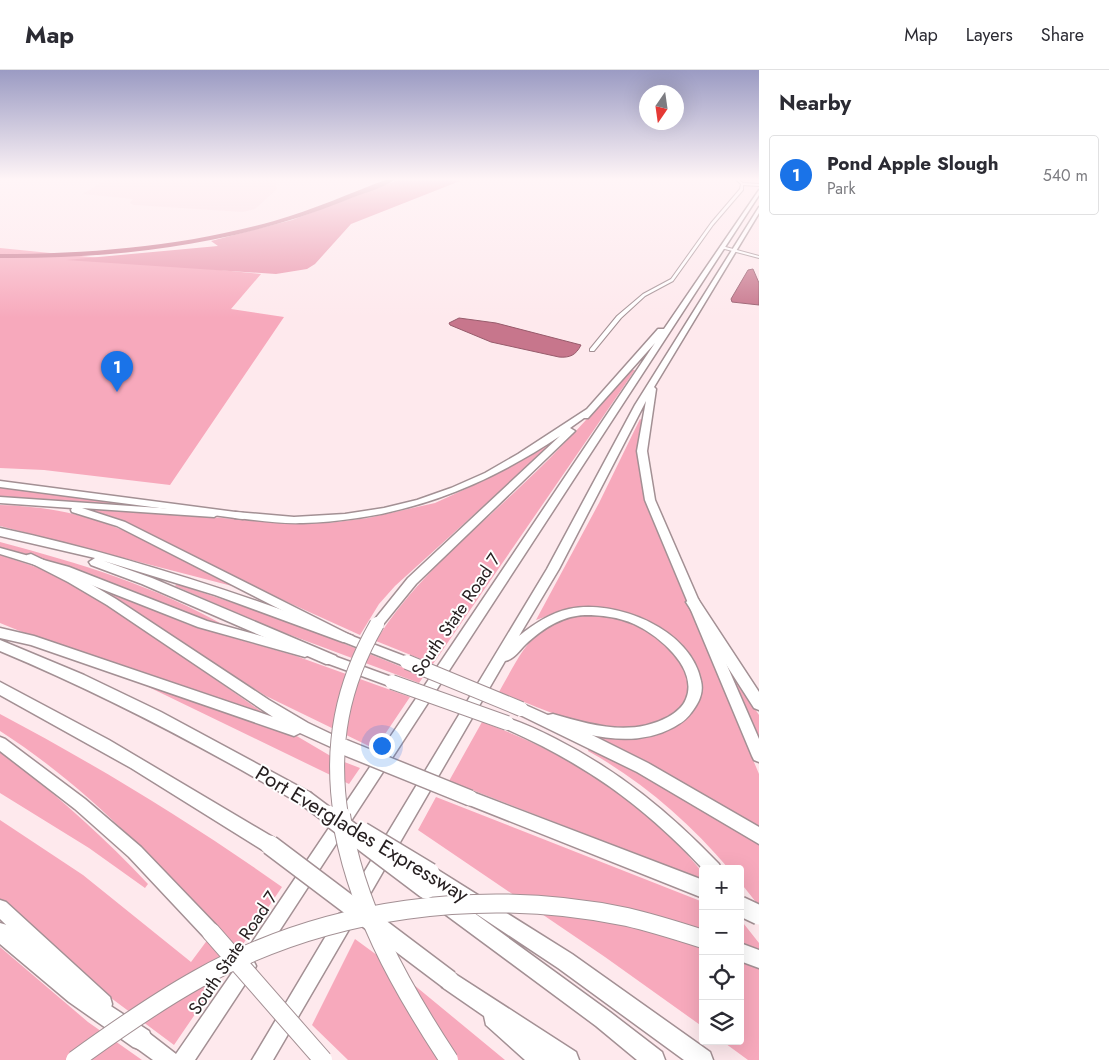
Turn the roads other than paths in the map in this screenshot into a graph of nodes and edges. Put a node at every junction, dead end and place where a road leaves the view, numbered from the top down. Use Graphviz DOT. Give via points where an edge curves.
graph roads {
  1 [pos="711,225"];
  2 [pos="736,225"];
  3 [pos="749,225"];
  4 [pos="722,247"];
  5 [pos="733,251"];
  6 [pos="759,257"];
  7 [pos="680,312"];
  8 [pos="592,350"];
  9 [pos="654,380"];
  10 [pos="589,411"];
  11 [pos="0,484"];
  12 [pos="0,500"];
  13 [pos="15,501"];
  14 [pos="243,516"];
  15 [pos="0,533"];
  16 [pos="0,551"];
  17 [pos="31,558"];
  18 [pos="693,602"];
  19 [pos="377,624"];
  20 [pos="0,633"];
  21 [pos="348,638"];
  22 [pos="0,645"];
  23 [pos="331,660"];
  24 [pos="495,667"];
  25 [pos="0,688"];
  26 [pos="759,704"];
  27 [pos="521,709"];
  28 [pos="0,743"];
  29 [pos="344,747"];
  30 [pos="759,756"];
  31 [pos="759,836"];
  32 [pos="709,865"];
  33 [pos="428,881"];
  34 [pos="699,887"];
  35 [pos="744,906"];
  36 [pos="0,908"];
  37 [pos="744,910"];
  38 [pos="758,922"];
  39 [pos="0,932"];
  40 [pos="699,938"];
  41 [pos="744,953"];
  42 [pos="759,959"];
  43 [pos="449,980"];
  44 [pos="141,1039"];
  45 [pos="75,1060"];
  46 [pos="169,1060"];
  47 [pos="184,1060"];
  48 [pos="262,1060"];
  49 [pos="323,1060"];
  50 [pos="449,1060"];
  51 [pos="542,1060"];
  52 [pos="568,1060"];
  53 [pos="654,1060"];
  54 [pos="702,1060"];
  1 -- 8 [label="street" via="672,280 644,294 619,317"];
  2 -- 4 [label="main road, South State Road 7"];
  3 -- 5 [label="main road"];
  4 -- 5 [label="street"];
  4 -- 7 [label="main road, South State Road 7"];
  5 -- 6 [label="street"];
  5 -- 6 [label="street"];
  5 -- 9 [label="main road"];
  7 -- 10 [label="main road"];
  7 -- 47 [label="main road, South State Road 7"];
  9 -- 18 [label="main road" via="643,434 644,475 650,500"];
  9 -- 24 [label="main road" via="624,430 553,569"];
  10 -- 14 [label="main road" via="512,463 419,504 379,513 332,518 280,520"];
  10 -- 19 [label="main road" via="537,465 412,581"];
  11 -- 14 [label="highway"];
  12 -- 13 [label="main road"];
  13 -- 14 [label="main road"];
  13 -- 21 [label="main road" via="93,514 121,524"];
  15 -- 21 [label="highway" via="84,551 178,579"];
  15 -- 23 [label="highway" via="131,575"];
  16 -- 17 [label="main road"];
  17 -- 23 [label="main road" via="170,613"];
  17 -- 29 [label="highway" via="96,592 273,711"];
  18 -- 26 [label="highway"];
  18 -- 30 [label="main road"];
  19 -- 50 [label="main road, bridge" via="352,675 341,718 338,774 345,838 358,890 378,939 402,986"];
  20 -- 29 [label="highway" via="34,641"];
  21 -- 27 [label="main road, bridge"];
  22 -- 33 [label="highway, Port Everglades Expressway, bridge" via="156,714 305,798"];
  23 -- 32 [label="main road, bridge" via="507,723 570,752 629,788 660,814"];
  24 -- 27 [label="main road" via="539,626 569,613 589,611 624,616 658,630 684,655 692,671 695,688 692,701 683,713 664,726 644,732 600,731"];
  24 -- 48 [label="main road"];
  25 -- 43 [label="highway, bridge" via="155,773 270,845"];
  27 -- 31 [label="highway" via="620,754"];
  28 -- 49 [label="main road, bridge" via="80,804 135,852 211,932"];
  29 -- 34 [label="highway, bridge"];
  33 -- 53 [label="highway"];
  33 -- 54 [label="highway, Port Everglades Expressway" via="565,961"];
  35 -- 38 [label="main road"];
  36 -- 44 [label="main road"];
  37 -- 38 [label="highway, bridge"];
  39 -- 44 [label="highway" via="76,995"];
  40 -- 45 [label="main road, bridge" via="617,915 522,903 429,905 382,912 288,939 194,981 146,1009"];
  41 -- 42 [label="main road"];
  43 -- 51 [label="highway"];
  43 -- 52 [label="highway"];
  44 -- 46 [label="main road"];
}
